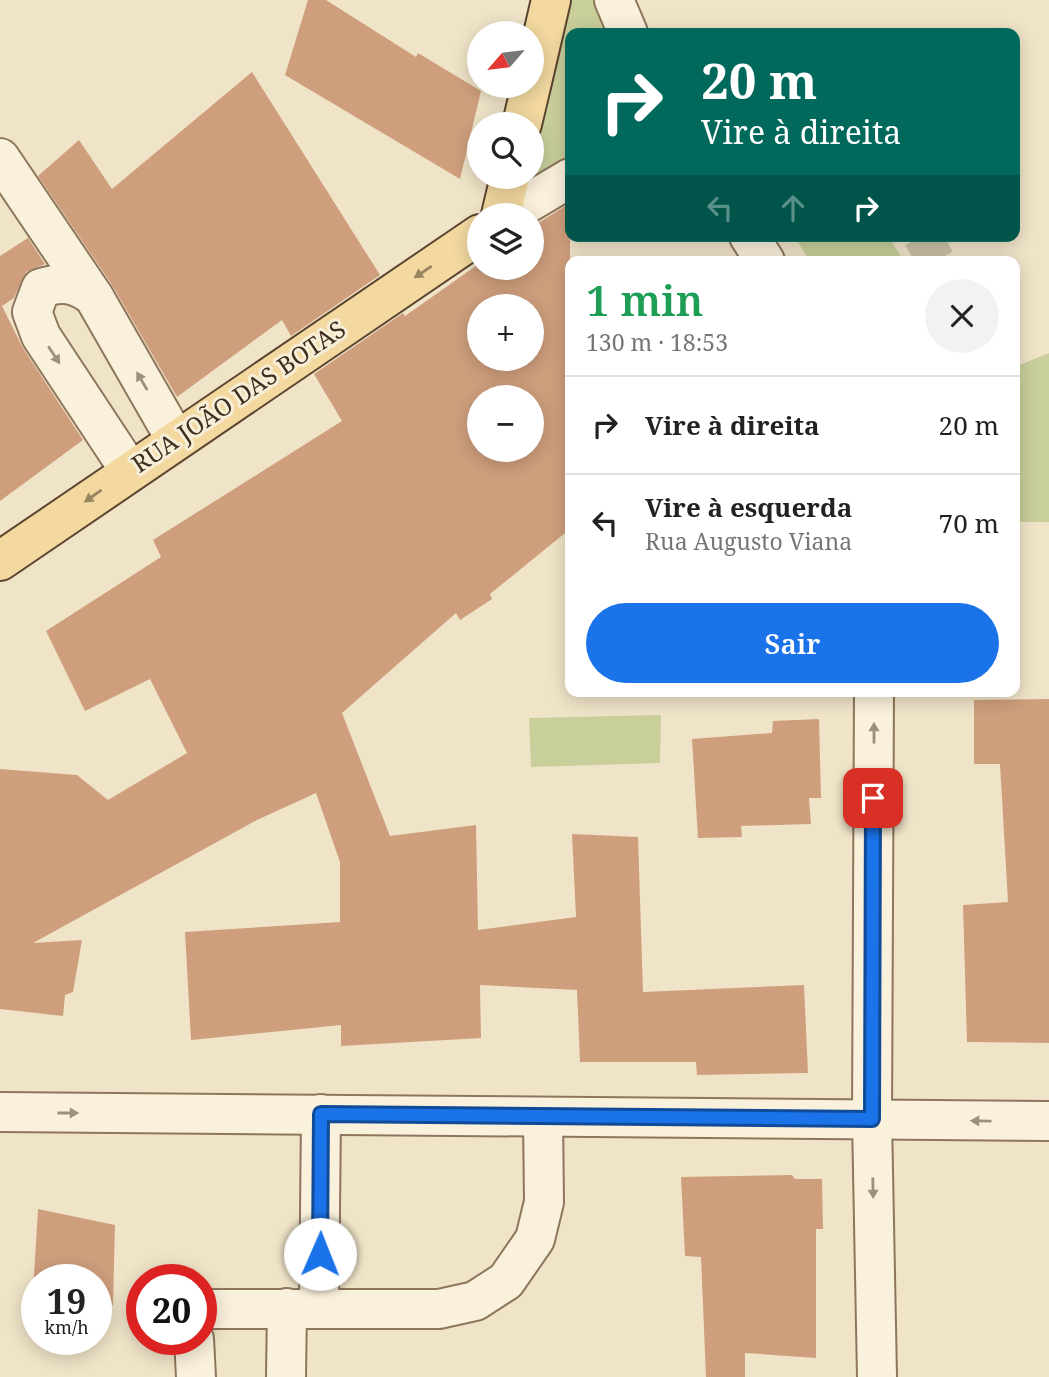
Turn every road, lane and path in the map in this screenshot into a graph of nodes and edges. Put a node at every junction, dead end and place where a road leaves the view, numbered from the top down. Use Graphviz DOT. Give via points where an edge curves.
graph roads {
  1 [pos="551,0"];
  2 [pos="614,0"];
  3 [pos="626,28"];
  4 [pos="544,31"];
  5 [pos="0,158"];
  6 [pos="565,181"];
  7 [pos="528,203"];
  8 [pos="467,243"];
  9 [pos="94,298"];
  10 [pos="176,440"];
  11 [pos="130,471"];
  12 [pos="0,561"];
  13 [pos="874,697"];
  14 [pos="0,1112"];
  15 [pos="321,1114"];
  16 [pos="543,1116"];
  17 [pos="872,1119"];
  18 [pos="1049,1121"];
  19 [pos="217,1309"];
  20 [pos="303,1309"];
  21 [pos="195,1355"];
  22 [pos="196,1377"];
  23 [pos="286,1377"];
  24 [pos="877,1377"];
  1 -- 4 [label="main road"];
  2 -- 3 [label="street"];
  5 -- 9 [label="street"];
  6 -- 7 [label="street"];
  8 -- 10 [label="main road, RUA JOÃO DAS BOTAS, one-way"];
  10 -- 9 [label="street, one-way"];
  9 -- 11 [label="street, one-way" via="82,288 55,284 41,288 33,312 41,336"];
  10 -- 11 [label="main road, RUA JOÃO DAS BOTAS"];
  11 -- 12 [label="main road, RUA JOÃO DAS BOTAS, one-way"];
  17 -- 13 [label="street, one-way"];
  14 -- 15 [label="street, one-way"];
  15 -- 16 [label="street"];
  15 -- 20 [label="street"];
  16 -- 17 [label="street"];
  16 -- 20 [label="street" via="544,1202 535,1238 506,1281 475,1301 439,1309"];
  18 -- 17 [label="street, one-way"];
  17 -- 24 [label="street, one-way"];
  19 -- 20 [label="street"];
  20 -- 23 [label="street"];
  21 -- 22 [label="street"];
}
